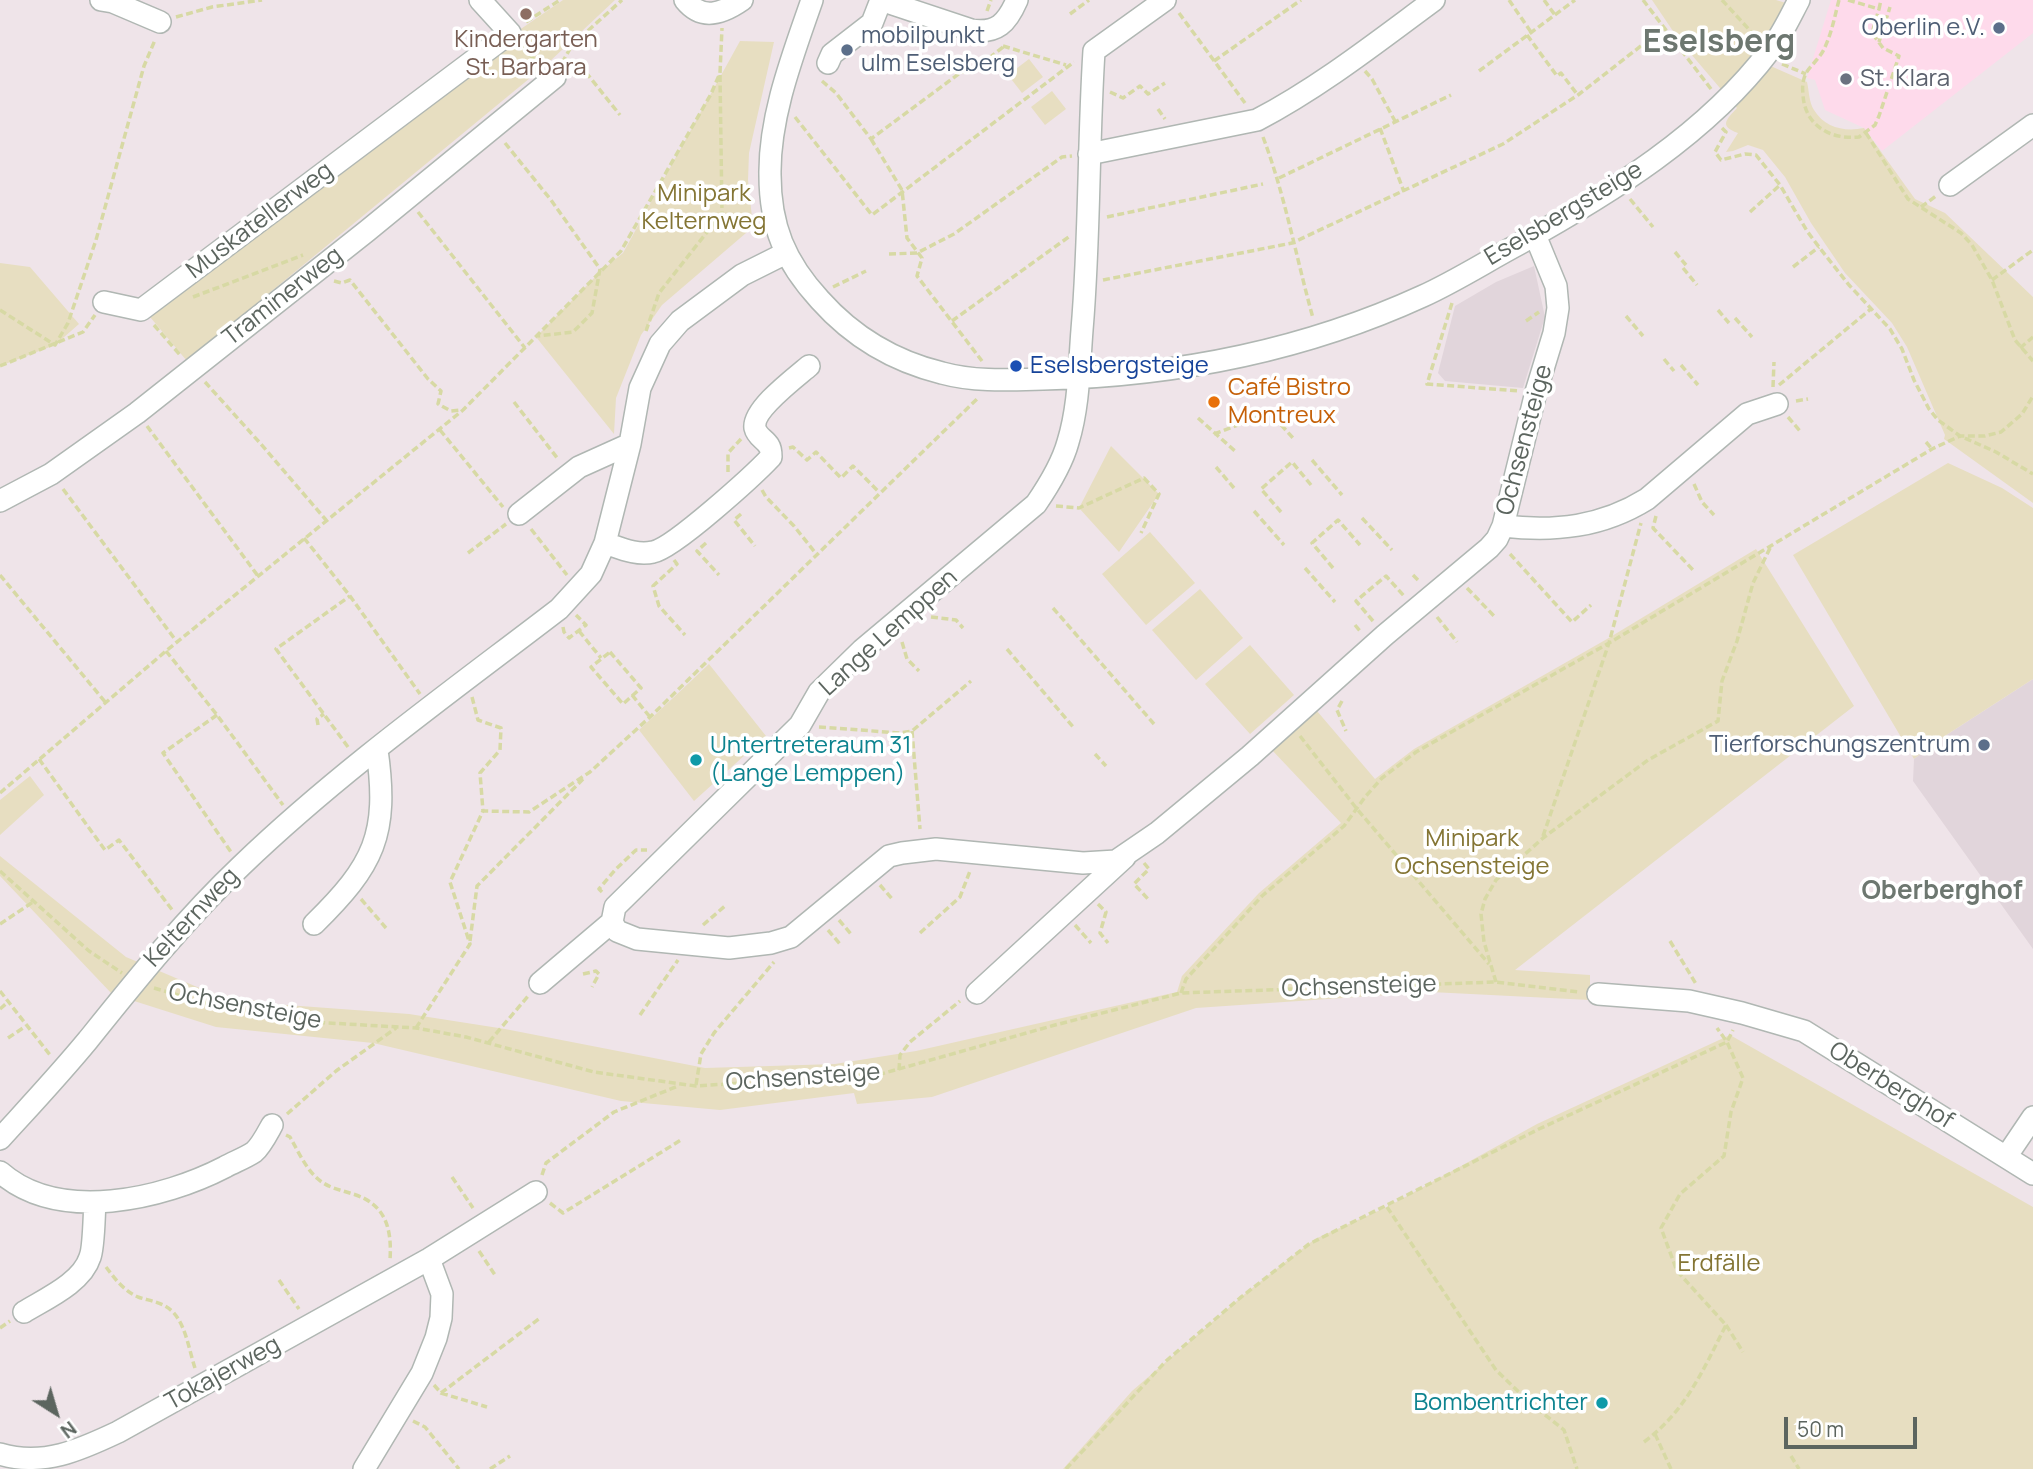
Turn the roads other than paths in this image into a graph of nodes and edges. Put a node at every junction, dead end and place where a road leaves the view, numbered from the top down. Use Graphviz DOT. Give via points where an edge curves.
graph roads {
  1 [pos="102,0"];
  2 [pos="480,0"];
  3 [pos="685,0"];
  4 [pos="742,0"];
  5 [pos="812,0"];
  6 [pos="881,0"];
  7 [pos="1017,0"];
  8 [pos="1434,0"];
  9 [pos="1799,0"];
  10 [pos="1171,5"];
  11 [pos="160,22"];
  12 [pos="822,69"];
  13 [pos="555,77"];
  14 [pos="2033,125"];
  15 [pos="1089,154"];
  16 [pos="1951,185"];
  17 [pos="1535,235"];
  18 [pos="786,253"];
  19 [pos="104,302"];
  20 [pos="808,366"];
  21 [pos="1079,378"];
  22 [pos="1775,397"];
  23 [pos="630,444"];
  24 [pos="0,501"];
  25 [pos="516,516"];
  26 [pos="1503,526"];
  27 [pos="606,543"];
  28 [pos="377,750"];
  29 [pos="1130,853"];
  30 [pos="612,922"];
  31 [pos="314,924"];
  32 [pos="540,983"];
  33 [pos="976,993"];
  34 [pos="1598,994"];
  35 [pos="2033,1117"];
  36 [pos="272,1125"];
  37 [pos="0,1139"];
  38 [pos="2006,1157"];
  39 [pos="0,1172"];
  40 [pos="2033,1174"];
  41 [pos="536,1192"];
  42 [pos="95,1202"];
  43 [pos="429,1259"];
  44 [pos="24,1312"];
  45 [pos="4,1460"];
  46 [pos="364,1469"];
  1 -- 11 [label="street"];
  2 -- 19 [label="street, Muskatellerweg" via="510,33 141,310"];
  3 -- 4 [label="street" via="706,15 723,12"];
  5 -- 18 [label="street, Eselsbergsteige" via="793,54 770,155 775,225"];
  6 -- 7 [label="street" via="982,32 1002,24"];
  6 -- 12 [label="street" via="872,23 832,54"];
  8 -- 15 [label="street" via="1257,120"];
  9 -- 17 [label="street, Eselsbergsteige" via="1765,56 1690,132 1619,186"];
  10 -- 15 [label="street, Lange Lemppen" via="1094,51"];
  13 -- 24 [label="street, Traminerweg" via="313,261 137,413 51,474"];
  14 -- 16 [label="street"];
  15 -- 21 [label="street, Lange Lemppen"];
  17 -- 21 [label="street, Eselsbergsteige" via="1424,296 1319,337 1264,353 1175,369"];
  17 -- 26 [label="street, Ochsensteige" via="1556,286 1558,308"];
  18 -- 21 [label="street, Eselsbergsteige" via="815,295 845,325 890,355 942,373 996,380"];
  18 -- 23 [label="street, Kelternweg" via="742,275 680,321 660,344 640,388"];
  20 -- 27 [label="street" via="763,408 754,425 771,457 737,488 655,552"];
  21 -- 30 [label="street, Lange Lemppen" via="1068,444 1036,504 866,646 825,686 800,725 615,907"];
  22 -- 26 [label="street" via="1746,414 1647,499 1618,515 1567,528"];
  23 -- 25 [label="street" via="579,467"];
  23 -- 27 [label="street, Kelternweg"];
  26 -- 29 [label="street, Ochsensteige" via="1497,539 1426,613 1385,635 1250,756"];
  27 -- 28 [label="street, Kelternweg" via="590,574 559,609"];
  28 -- 31 [label="street" via="383,800 373,848 350,887"];
  28 -- 37 [label="street, Kelternweg" via="293,818 186,920"];
  29 -- 30 [label="street, Ochsensteige" via="1116,861 1083,863 936,849 889,856 791,937 752,946 637,939 617,931"];
  29 -- 33 [label="street, Ochsensteige"];
  30 -- 32 [label="street, Lange Lemppen"];
  34 -- 38 [label="street, Oberberghof" via="1689,1002 1712,1015 1742,1013 1804,1031"];
  35 -- 38 [label="street"];
  36 -- 42 [label="street" via="256,1151 213,1173 144,1198"];
  38 -- 40 [label="street, Oberberghof"];
  39 -- 42 [label="street" via="19,1187 37,1193"];
  41 -- 43 [label="street, Tokajerweg"];
  42 -- 44 [label="street" via="91,1255 84,1268"];
  43 -- 45 [label="street, Tokajerweg" via="201,1388 86,1447 61,1456"];
  43 -- 46 [label="street" via="443,1303 436,1338 422,1373"];
}
